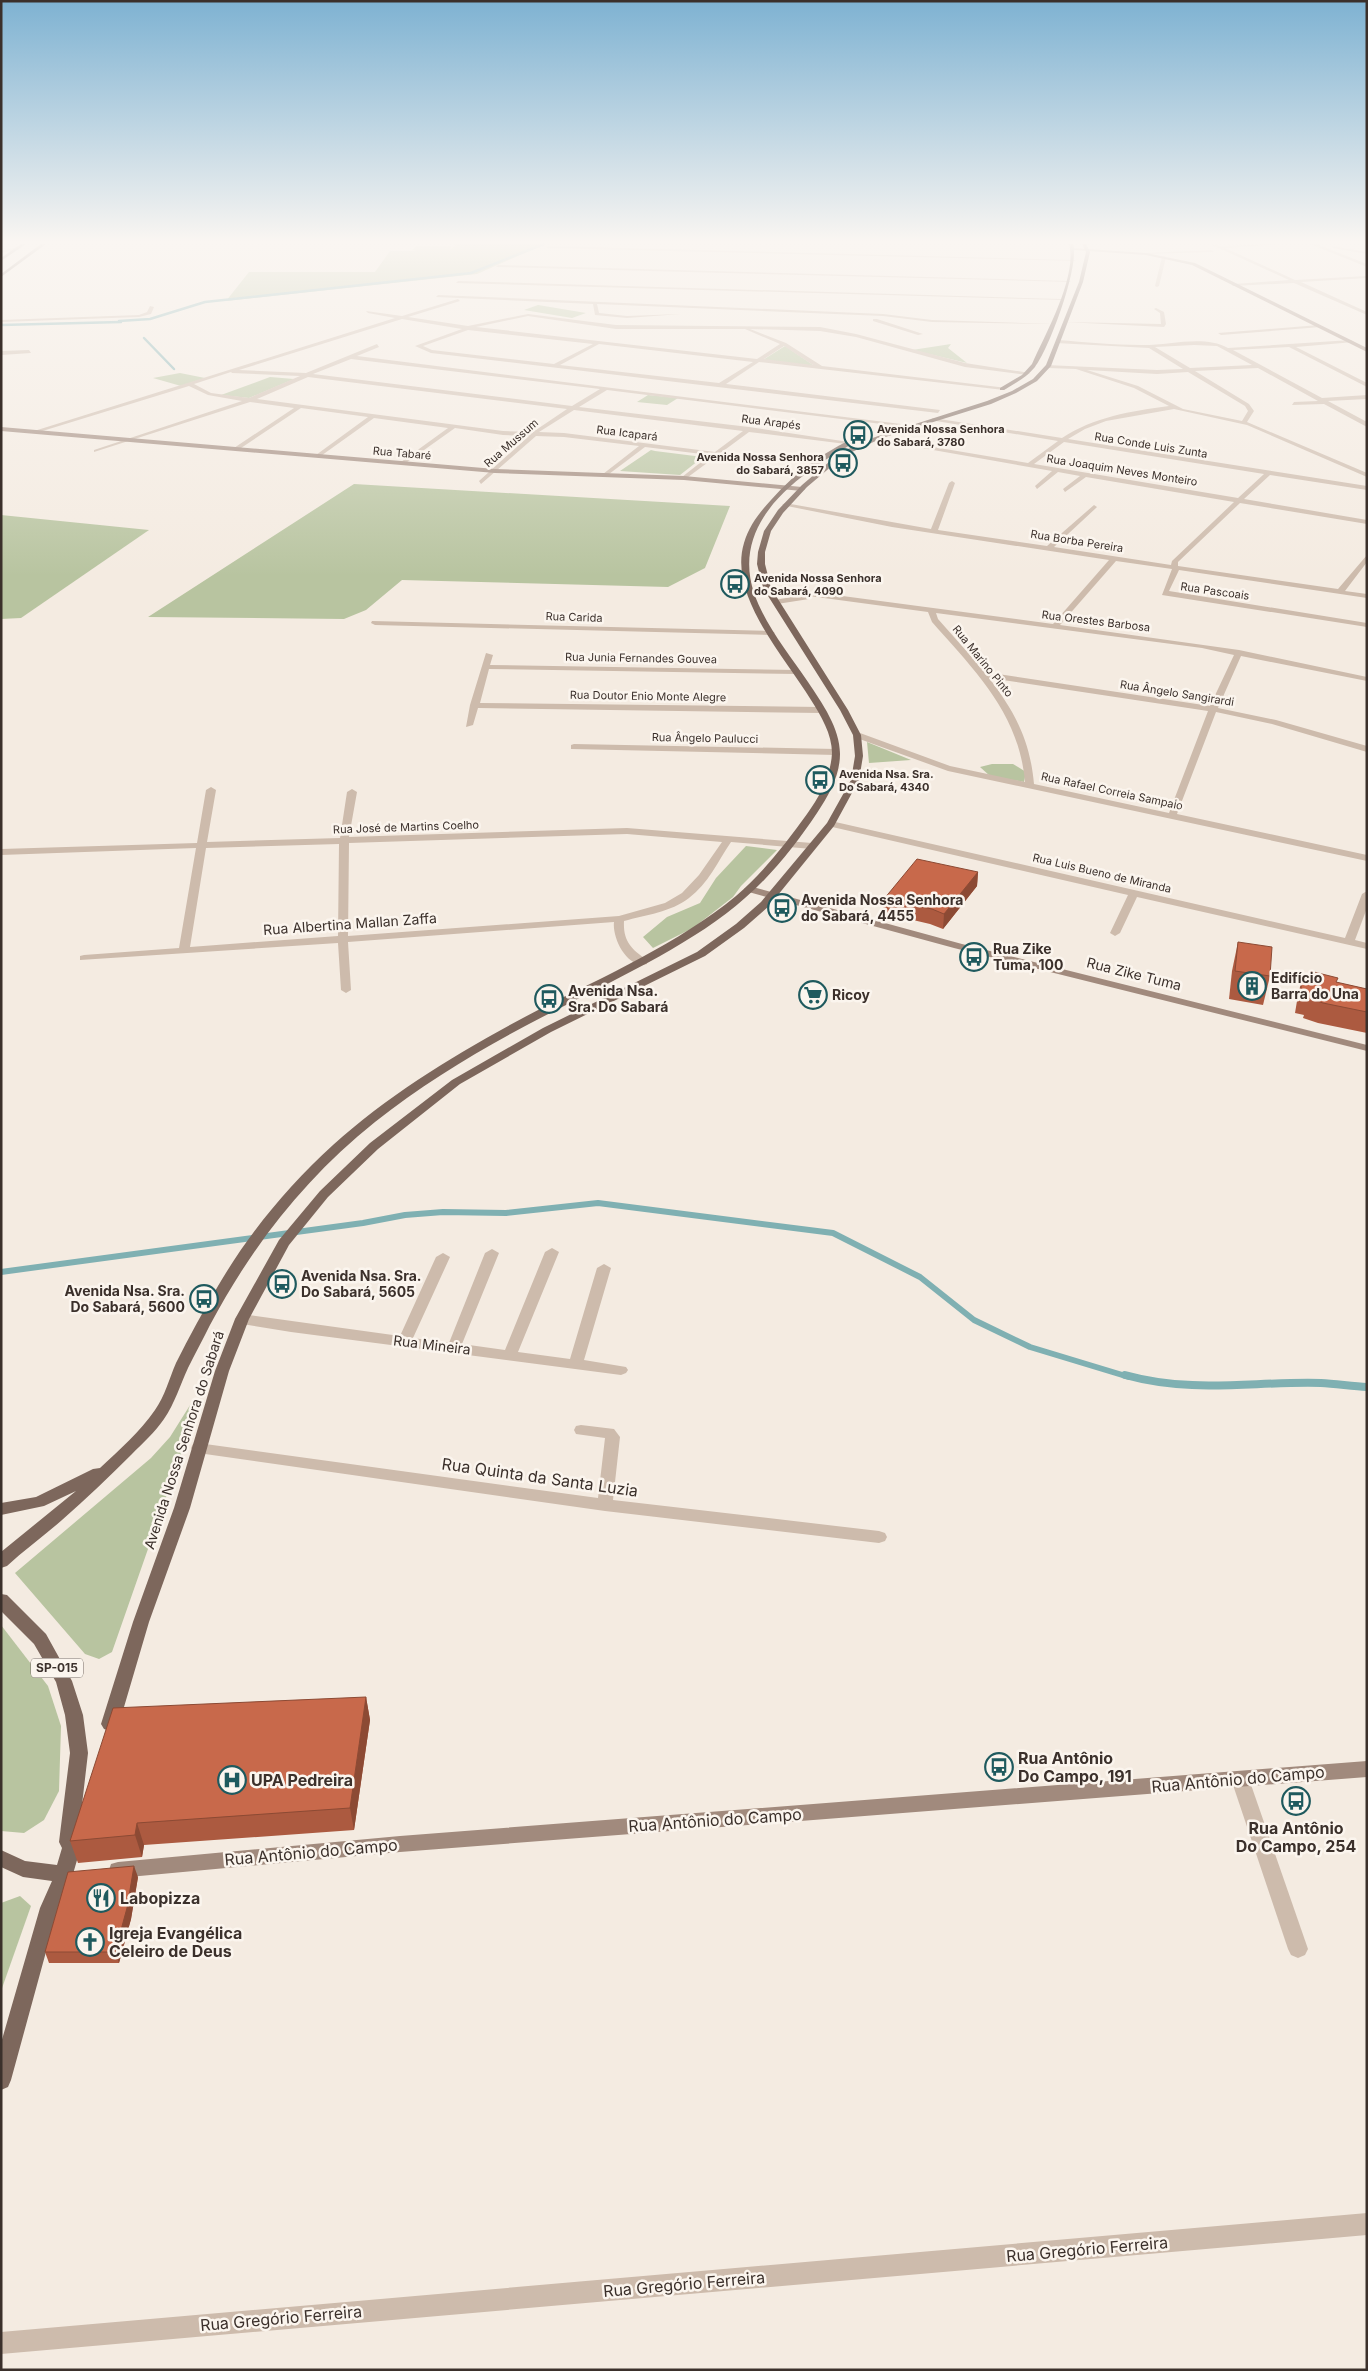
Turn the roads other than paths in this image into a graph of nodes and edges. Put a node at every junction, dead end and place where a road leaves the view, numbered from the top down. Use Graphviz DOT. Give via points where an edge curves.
graph roads {
  1 [pos="23,355"];
  2 [pos="283,355"];
  3 [pos="356,355"];
  4 [pos="461,355"];
  5 [pos="575,355"];
  6 [pos="700,355"];
  7 [pos="766,355"];
  8 [pos="801,355"];
  9 [pos="927,355"];
  10 [pos="1038,355"];
  11 [pos="1053,355"];
  12 [pos="1164,355"];
  13 [pos="1239,355"];
  14 [pos="1308,355"];
  15 [pos="350,357"];
  16 [pos="1,358"];
  17 [pos="756,361"];
  18 [pos="554,366"];
  19 [pos="1048,366"];
  20 [pos="1259,366"];
  21 [pos="822,368"];
  22 [pos="1079,368"];
  23 [pos="1189,370"];
  24 [pos="232,371"];
  25 [pos="1027,373"];
  26 [pos="306,375"];
  27 [pos="658,378"];
  28 [pos="651,383"];
  29 [pos="190,384"];
  30 [pos="1367,385"];
  31 [pos="719,386"];
  32 [pos="644,387"];
  33 [pos="606,388"];
  34 [pos="1004,388"];
  35 [pos="637,392"];
  36 [pos="989,394"];
  37 [pos="1367,397"];
  38 [pos="249,400"];
  39 [pos="1323,401"];
  40 [pos="1294,404"];
  41 [pos="299,407"];
  42 [pos="1173,407"];
  43 [pos="574,408"];
  44 [pos="944,409"];
  45 [pos="938,411"];
  46 [pos="373,416"];
  47 [pos="933,420"];
  48 [pos="1243,422"];
  49 [pos="898,424"];
  50 [pos="1367,425"];
  51 [pos="453,427"];
  52 [pos="1,428"];
  53 [pos="749,430"];
  54 [pos="34,432"];
  55 [pos="536,434"];
  56 [pos="874,439"];
  57 [pos="126,441"];
  58 [pos="1065,441"];
  59 [pos="846,442"];
  60 [pos="644,445"];
  61 [pos="236,449"];
  62 [pos="96,450"];
  63 [pos="716,454"];
  64 [pos="318,456"];
  65 [pos="403,463"];
  66 [pos="1360,464"];
  67 [pos="1029,465"];
  68 [pos="1346,466"];
  69 [pos="1057,470"];
  70 [pos="495,471"];
  71 [pos="1268,473"];
  72 [pos="1086,474"];
  73 [pos="605,475"];
  74 [pos="1367,475"];
  75 [pos="684,478"];
  76 [pos="481,482"];
  77 [pos="952,482"];
  78 [pos="786,487"];
  79 [pos="1037,487"];
  80 [pos="802,488"];
  81 [pos="1367,488"];
  82 [pos="1065,490"];
  83 [pos="1239,501"];
  84 [pos="785,505"];
  85 [pos="1094,507"];
  86 [pos="1367,522"];
  87 [pos="934,531"];
  88 [pos="1049,548"];
  89 [pos="1367,557"];
  90 [pos="1114,558"];
  91 [pos="1175,568"];
  92 [pos="767,588"];
  93 [pos="1340,592"];
  94 [pos="821,595"];
  95 [pos="1367,596"];
  96 [pos="777,602"];
  97 [pos="931,611"];
  98 [pos="375,623"];
  99 [pos="1367,625"];
  100 [pos="1054,628"];
  101 [pos="771,633"];
  102 [pos="1239,652"];
  103 [pos="489,655"];
  104 [pos="485,667"];
  105 [pos="1367,671"];
  106 [pos="798,672"];
  107 [pos="981,674"];
  108 [pos="1363,679"];
  109 [pos="474,705"];
  110 [pos="1213,709"];
  111 [pos="821,710"];
  112 [pos="470,726"];
  113 [pos="857,735"];
  114 [pos="574,748"];
  115 [pos="1367,749"];
  116 [pos="836,752"];
  117 [pos="1030,785"];
  118 [pos="210,790"];
  119 [pos="352,792"];
  120 [pos="1172,816"];
  121 [pos="831,824"];
  122 [pos="729,839"];
  123 [pos="344,842"];
  124 [pos="789,844"];
  125 [pos="200,846"];
  126 [pos="812,846"];
  127 [pos="1,852"];
  128 [pos="1367,858"];
  129 [pos="749,889"];
  130 [pos="1134,894"];
  131 [pos="1367,894"];
  132 [pos="772,896"];
  133 [pos="618,919"];
  134 [pos="1115,933"];
  135 [pos="343,938"];
  136 [pos="1349,942"];
  137 [pos="1367,946"];
  138 [pos="184,949"];
  139 [pos="84,958"];
  140 [pos="643,962"];
  141 [pos="346,990"];
  142 [pos="1367,1048"];
  143 [pos="552,1252"];
  144 [pos="492,1253"];
  145 [pos="443,1257"];
  146 [pos="604,1268"];
  147 [pos="242,1319"];
  148 [pos="405,1341"];
  149 [pos="454,1347"];
  150 [pos="510,1355"];
  151 [pos="576,1363"];
  152 [pos="622,1370"];
  153 [pos="581,1430"];
  154 [pos="198,1448"];
  155 [pos="111,1466"];
  156 [pos="605,1505"];
  157 [pos="1,1509"];
  158 [pos="879,1537"];
  159 [pos="1,1562"];
  160 [pos="1,1600"];
  161 [pos="104,1741"];
  162 [pos="1367,1769"];
  163 [pos="93,1779"];
  164 [pos="1240,1779"];
  165 [pos="1,1858"];
  166 [pos="100,1871"];
  167 [pos="73,1873"];
  168 [pos="1298,1949"];
  169 [pos="1,2080"];
  170 [pos="1367,2224"];
  171 [pos="1,2343"];
  1 -- 16 [label="street" via="28,355"];
  2 -- 24 [label="street"];
  3 -- 15 [label="street"];
  4 -- 18 [label="street"];
  5 -- 18 [label="street"];
  6 -- 17 [label="street"];
  7 -- 17 [label="street"];
  8 -- 21 [label="street"];
  9 -- 25 [label="street" via="965,365"];
  10 -- 25 [label="main road"];
  11 -- 19 [label="main road, Avenida Nossa Senhora do Sabará"];
  12 -- 23 [label="street"];
  13 -- 20 [label="street"];
  14 -- 30 [label="street"];
  15 -- 26 [label="street"];
  15 -- 33 [label="street"];
  17 -- 21 [label="street"];
  17 -- 31 [label="street"];
  18 -- 27 [label="street"];
  19 -- 22 [label="street"];
  19 -- 47 [label="main road, Avenida Nossa Senhora do Sabará" via="1019,390"];
  20 -- 23 [label="street"];
  20 -- 39 [label="street"];
  21 -- 34 [label="street"];
  22 -- 23 [label="street" via="1151,372"];
  22 -- 42 [label="street" via="1141,389"];
  23 -- 48 [label="street" via="1250,408 1250,414"];
  24 -- 26 [label="street, Rua Arapés"];
  24 -- 29 [label="street"];
  25 -- 34 [label="main road"];
  26 -- 38 [label="street"];
  26 -- 43 [label="street, Rua Arapés"];
  27 -- 28 [label="street"];
  27 -- 31 [label="street"];
  29 -- 38 [label="street, Rua Icapará" via="210,394"];
  29 -- 54 [label="street"];
  31 -- 45 [label="street"];
  32 -- 35 [label="street"];
  33 -- 35 [label="street"];
  33 -- 43 [label="street, Rua Mussum"];
  34 -- 36 [label="main road"];
  35 -- 49 [label="street"];
  37 -- 39 [label="street"];
  38 -- 41 [label="street, Rua Icapará"];
  38 -- 57 [label="street"];
  39 -- 40 [label="street"];
  39 -- 50 [label="street"];
  41 -- 46 [label="street, Rua Icapará"];
  41 -- 61 [label="street"];
  42 -- 48 [label="street"];
  42 -- 58 [label="street" via="1107,419 1084,428"];
  43 -- 53 [label="street, Rua Arapés"];
  43 -- 55 [label="street, Rua Mussum"];
  44 -- 45 [label="main road, Avenida Nossa Senhora do Sabará"];
  45 -- 49 [label="main road, Avenida Nossa Senhora do Sabará"];
  46 -- 51 [label="street, Rua Icapará"];
  46 -- 64 [label="street"];
  47 -- 56 [label="main road, Avenida Nossa Senhora do Sabará"];
  47 -- 58 [label="street, Rua Conde Luis Zunta"];
  48 -- 68 [label="street"];
  49 -- 59 [label="main road, Avenida Nossa Senhora do Sabará"];
  51 -- 55 [label="street, Rua Icapará"];
  51 -- 65 [label="street"];
  52 -- 54 [label="street, Rua Tabaré"];
  53 -- 59 [label="street, Rua Arapés"];
  53 -- 63 [label="street"];
  54 -- 57 [label="street, Rua Tabaré"];
  55 -- 60 [label="street, Rua Icapará"];
  55 -- 70 [label="street, Rua Mussum"];
  56 -- 67 [label="street, Rua Joaquim Neves Monteiro"];
  56 -- 80 [label="main road, Avenida Nossa Senhora do Sabará" via="842,455"];
  57 -- 61 [label="street, Rua Tabaré"];
  57 -- 62 [label="street"];
  58 -- 67 [label="street"];
  58 -- 71 [label="street, Rua Conde Luis Zunta"];
  59 -- 78 [label="main road, Avenida Nossa Senhora do Sabará"];
  60 -- 63 [label="street, Rua Icapará"];
  60 -- 73 [label="street"];
  61 -- 64 [label="street, Rua Tabaré"];
  63 -- 75 [label="street"];
  64 -- 65 [label="street, Rua Tabaré"];
  65 -- 70 [label="street, Rua Tabaré"];
  66 -- 68 [label="street"];
  67 -- 69 [label="street, Rua Joaquim Neves Monteiro"];
  68 -- 74 [label="street"];
  69 -- 72 [label="street, Rua Joaquim Neves Monteiro"];
  69 -- 79 [label="street"];
  70 -- 73 [label="street, Rua Tabaré"];
  70 -- 76 [label="street, Rua Mussum"];
  71 -- 81 [label="street, Rua Conde Luis Zunta"];
  71 -- 83 [label="street, Rua Pascoais"];
  72 -- 82 [label="street"];
  72 -- 83 [label="street, Rua Joaquim Neves Monteiro"];
  73 -- 75 [label="street, Rua Tabaré"];
  75 -- 78 [label="street, Rua Tabaré"];
  77 -- 87 [label="street"];
  78 -- 80 [label="street, Rua Tabaré"];
  78 -- 101 [label="main road, Avenida Nossa Senhora do Sabará" via="766,504 747,539 743,557 751,594"];
  80 -- 84 [label="main road, Avenida Nossa Senhora do Sabará"];
  83 -- 86 [label="street, Rua Joaquim Neves Monteiro"];
  83 -- 91 [label="street, Rua Pascoais" via="1174,562"];
  84 -- 87 [label="street, Rua Borba Pereira"];
  84 -- 92 [label="main road, Avenida Nossa Senhora do Sabará" via="771,523 763,541 761,574"];
  85 -- 88 [label="street"];
  87 -- 88 [label="street, Rua Borba Pereira"];
  88 -- 90 [label="street, Rua Borba Pereira"];
  89 -- 93 [label="street"];
  90 -- 91 [label="street, Rua Borba Pereira"];
  90 -- 100 [label="street"];
  91 -- 93 [label="street, Rua Borba Pereira"];
  91 -- 99 [label="street, Rua Pascoais" via="1164,592 1168,595"];
  92 -- 94 [label="street, Rua Orestes Barbosa"];
  92 -- 96 [label="main road, Avenida Nossa Senhora do Sabará"];
  93 -- 95 [label="street, Rua Borba Pereira"];
  94 -- 96 [label="street, Rua Orestes Barbosa"];
  94 -- 97 [label="street, Rua Orestes Barbosa"];
  96 -- 113 [label="main road, Avenida Nossa Senhora do Sabará"];
  97 -- 100 [label="street, Rua Orestes Barbosa"];
  97 -- 107 [label="street, Rua Marino Pinto"];
  98 -- 101 [label="street, Rua Carida"];
  100 -- 102 [label="street, Rua Orestes Barbosa"];
  101 -- 106 [label="main road, Avenida Nossa Senhora do Sabará"];
  102 -- 108 [label="street, Rua Orestes Barbosa"];
  102 -- 110 [label="street"];
  103 -- 104 [label="street"];
  104 -- 106 [label="street, Rua Junia Fernandes Gouvea"];
  104 -- 109 [label="street"];
  105 -- 108 [label="street"];
  106 -- 111 [label="main road, Avenida Nossa Senhora do Sabará"];
  107 -- 110 [label="street, Rua Ângelo Sangirardi"];
  107 -- 117 [label="street, Rua Marino Pinto" via="1019,731"];
  109 -- 111 [label="street, Rua Doutor Enio Monte Alegre"];
  109 -- 112 [label="street"];
  110 -- 115 [label="street, Rua Ângelo Sangirardi" via="1309,731"];
  110 -- 120 [label="street"];
  111 -- 116 [label="main road, Avenida Nossa Senhora do Sabará"];
  113 -- 117 [label="street, Rua Rafael Correia Sampaio" via="948,768"];
  113 -- 121 [label="main road, Avenida Nossa Senhora do Sabará" via="859,756 855,780"];
  114 -- 116 [label="street, Rua Ângelo Paulucci"];
  116 -- 124 [label="main road, Avenida Nossa Senhora do Sabará" via="826,792"];
  117 -- 120 [label="street, Rua Rafael Correia Sampaio"];
  118 -- 125 [label="street"];
  119 -- 123 [label="street"];
  120 -- 128 [label="street, Rua Rafael Correia Sampaio"];
  121 -- 126 [label="main road, Avenida Nossa Senhora do Sabará"];
  121 -- 130 [label="street, Rua Luis Bueno de Miranda"];
  122 -- 123 [label="street, Rua José de Martins Coelho" via="627,831"];
  122 -- 124 [label="street, Rua José de Martins Coelho"];
  122 -- 133 [label="street, Rua Albertina Mallan Zaffa" via="693,890 681,899"];
  123 -- 125 [label="street, Rua José de Martins Coelho"];
  123 -- 135 [label="street"];
  124 -- 126 [label="street, Rua José de Martins Coelho"];
  124 -- 129 [label="main road, Avenida Nossa Senhora do Sabará"];
  125 -- 127 [label="street, Rua José de Martins Coelho"];
  125 -- 138 [label="street"];
  126 -- 132 [label="main road, Avenida Nossa Senhora do Sabará"];
  129 -- 132 [label="street, Rua Zike Tuma"];
  129 -- 140 [label="main road, Avenida Nossa Senhora do Sabará" via="713,918"];
  130 -- 134 [label="street"];
  130 -- 136 [label="street, Rua Luis Bueno de Miranda"];
  131 -- 136 [label="street"];
  132 -- 142 [label="street, Rua Zike Tuma"];
  132 -- 147 [label="main road, Avenida Nossa Senhora do Sabará" via="740,926 701,954 496,1057 409,1116 324,1194 284,1243"];
  133 -- 135 [label="street, Rua Albertina Mallan Zaffa"];
  133 -- 140 [label="street" via="618,938 629,953"];
  135 -- 138 [label="street, Rua Albertina Mallan Zaffa"];
  135 -- 141 [label="street"];
  136 -- 137 [label="street, Rua Luis Bueno de Miranda"];
  138 -- 139 [label="street, Rua Albertina Mallan Zaffa"];
  140 -- 155 [label="main road, Avenida Nossa Senhora do Sabará" via="516,1026 448,1065 352,1135 312,1171 242,1258 181,1368 163,1409"];
  143 -- 150 [label="street"];
  144 -- 149 [label="street"];
  145 -- 148 [label="street"];
  146 -- 151 [label="street"];
  147 -- 148 [label="street, Rua Mineira"];
  147 -- 154 [label="main road, Avenida Nossa Senhora do Sabará"];
  148 -- 149 [label="street, Rua Mineira"];
  149 -- 150 [label="street, Rua Mineira"];
  150 -- 151 [label="street, Rua Mineira"];
  151 -- 152 [label="street, Rua Mineira"];
  153 -- 156 [label="street" via="613,1437"];
  154 -- 156 [label="street, Rua Quinta da Santa Luzia"];
  154 -- 161 [label="main road, Avenida Nossa Senhora do Sabará" via="182,1508 141,1622"];
  155 -- 157 [label="main road" via="39,1502"];
  155 -- 159 [label="main road, Avenida Nossa Senhora do Sabará" via="52,1521"];
  156 -- 158 [label="street, Rua Quinta da Santa Luzia"];
  160 -- 167 [label="main road, SP-015" via="40,1639 64,1681 74,1715 80,1753"];
  162 -- 164 [label="street, Rua Antônio do Campo"];
  163 -- 167 [label="main road"];
  164 -- 166 [label="street, Rua Antônio do Campo"];
  164 -- 168 [label="street"];
  165 -- 167 [label="main road" via="23,1869"];
  167 -- 169 [label="main road" via="49,1908"];
  170 -- 171 [label="street, Rua Gregório Ferreira"];
}
